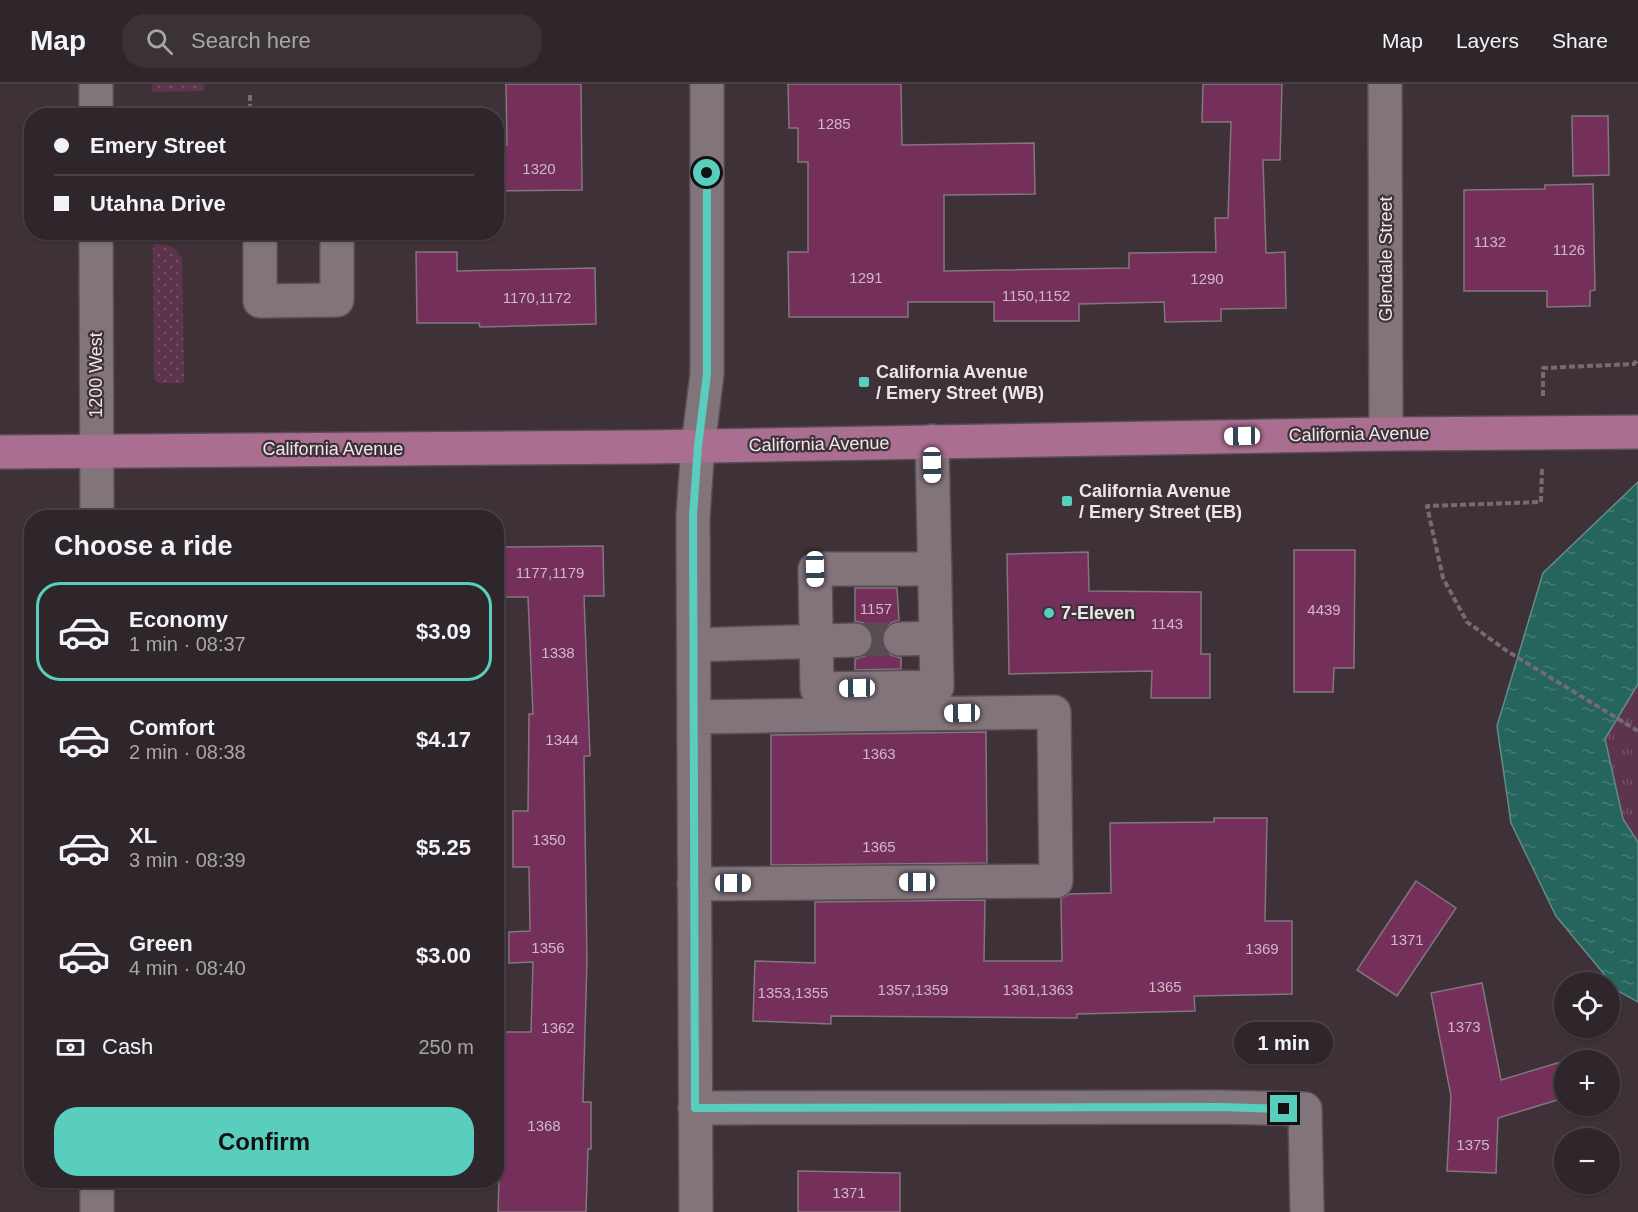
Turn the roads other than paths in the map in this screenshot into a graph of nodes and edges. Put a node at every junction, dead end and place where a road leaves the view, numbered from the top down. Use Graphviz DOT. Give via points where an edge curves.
graph roads {
  1 [pos="96,84"];
  2 [pos="707,84"];
  3 [pos="1385,84"];
  4 [pos="96,108"];
  5 [pos="96,240"];
  6 [pos="260,240"];
  7 [pos="337,240"];
  8 [pos="1638,432"];
  9 [pos="1386,434"];
  10 [pos="932,441"];
  11 [pos="698,446"];
  12 [pos="96,451"];
  13 [pos="0,452"];
  14 [pos="97,510"];
  15 [pos="935,569"];
  16 [pos="936,638"];
  17 [pos="900,639"];
  18 [pos="855,640"];
  19 [pos="817,641"];
  20 [pos="694,645"];
  21 [pos="694,717"];
  22 [pos="694,884"];
  23 [pos="695,1108"];
  24 [pos="97,1188"];
  25 [pos="97,1212"];
  26 [pos="696,1212"];
  27 [pos="1307,1212"];
  1 -- 4 [label="street"];
  2 -- 11 [label="street" via="707,374"];
  3 -- 9 [label="street, Glendale Street"];
  5 -- 12 [label="street, 1200 West"];
  6 -- 7 [label="street" via="260,301 337,300"];
  8 -- 9 [label="main road, California Avenue"];
  9 -- 10 [label="main road, California Avenue"];
  10 -- 11 [label="main road, California Avenue"];
  10 -- 15 [label="street"];
  11 -- 12 [label="main road, California Avenue"];
  11 -- 20 [label="street" via="693,516"];
  12 -- 13 [label="main road, California Avenue"];
  12 -- 14 [label="street, 1200 West"];
  15 -- 16 [label="street"];
  15 -- 19 [label="street" via="815,569"];
  16 -- 17 [label="street"];
  16 -- 19 [label="street" via="937,687 817,689"];
  18 -- 19 [label="street"];
  19 -- 20 [label="street"];
  20 -- 21 [label="street"];
  21 -- 22 [label="street"];
  21 -- 22 [label="street" via="1054,712 1056,870 1056,881"];
  22 -- 23 [label="street"];
  23 -- 26 [label="street"];
  23 -- 27 [label="street" via="1305,1109"];
  24 -- 25 [label="street"];
}
